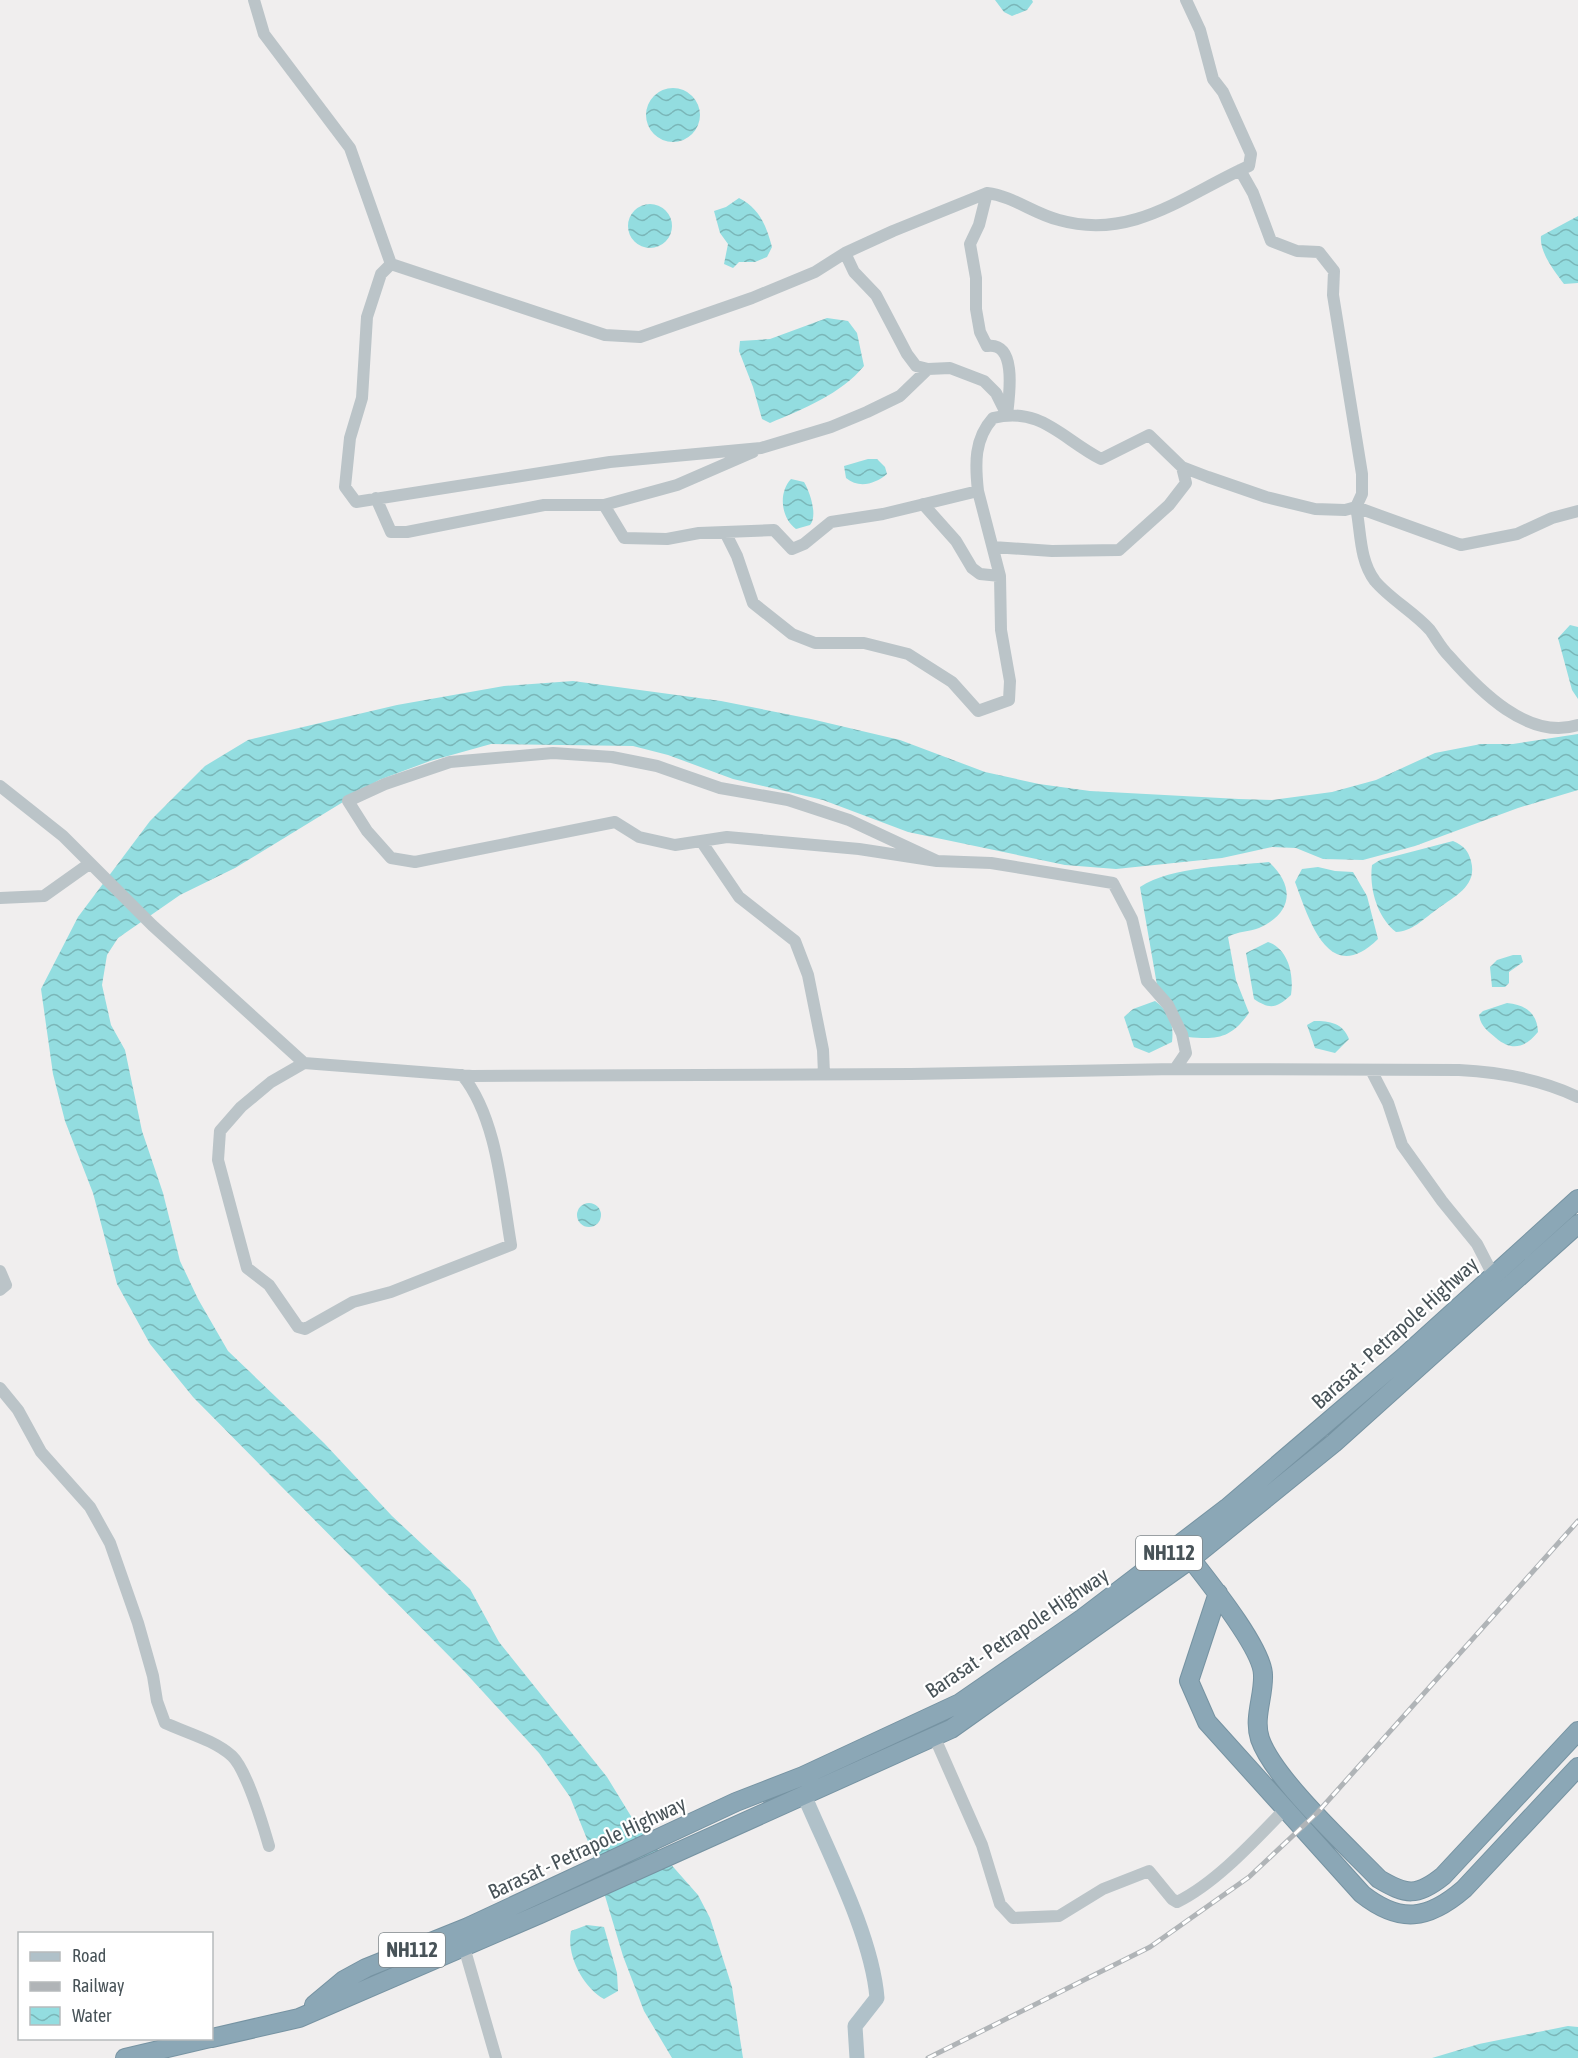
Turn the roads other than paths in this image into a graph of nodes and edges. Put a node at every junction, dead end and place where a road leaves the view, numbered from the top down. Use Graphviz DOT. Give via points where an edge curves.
graph roads {
  1 [pos="254,0"];
  2 [pos="1186,0"];
  3 [pos="1240,170"];
  4 [pos="987,193"];
  5 [pos="845,253"];
  6 [pos="391,264"];
  7 [pos="928,369"];
  8 [pos="1007,415"];
  9 [pos="761,448"];
  10 [pos="1182,466"];
  11 [pos="978,491"];
  12 [pos="376,498"];
  13 [pos="923,504"];
  14 [pos="604,505"];
  15 [pos="1356,507"];
  16 [pos="1578,511"];
  17 [pos="725,532"];
  18 [pos="993,547"];
  19 [pos="1000,576"];
  20 [pos="1578,725"];
  21 [pos="0,786"];
  22 [pos="701,841"];
  23 [pos="937,861"];
  24 [pos="91,865"];
  25 [pos="0,898"];
  26 [pos="304,1063"];
  27 [pos="1175,1069"];
  28 [pos="1371,1070"];
  29 [pos="824,1074"];
  30 [pos="462,1075"];
  31 [pos="1578,1097"];
  32 [pos="1578,1198"];
  33 [pos="1578,1224"];
  34 [pos="0,1271"];
  35 [pos="1493,1275"];
  36 [pos="0,1290"];
  37 [pos="0,1388"];
  38 [pos="1191,1559"];
  39 [pos="1218,1593"];
  40 [pos="1578,1731"];
  41 [pos="934,1737"];
  42 [pos="1578,1767"];
  43 [pos="804,1795"];
  44 [pos="1285,1809"];
  45 [pos="269,1846"];
  46 [pos="537,1906"];
  47 [pos="464,1947"];
  48 [pos="299,2018"];
  49 [pos="213,2038"];
  50 [pos="202,2040"];
  51 [pos="125,2058"];
  52 [pos="495,2058"];
  53 [pos="857,2058"];
  1 -- 6 [label="street" via="264,34 350,148"];
  2 -- 3 [label="street" via="1200,30 1213,79 1223,92 1251,154 1249,166"];
  3 -- 4 [label="street" via="1164,210 1096,227 1058,220 1000,194"];
  3 -- 15 [label="street" via="1271,241 1297,251 1319,252 1334,270 1333,295 1362,474 1362,494"];
  4 -- 5 [label="street"];
  4 -- 8 [label="street" via="970,244 980,332 987,346 1000,348 1007,359 1011,383"];
  5 -- 6 [label="street" via="815,272 752,298 640,337 605,335"];
  5 -- 7 [label="street" via="854,272 876,295 907,354 916,366"];
  6 -- 12 [label="street" via="381,274 367,317 362,398 350,438 345,487 356,501"];
  7 -- 8 [label="street" via="950,368 984,381 996,393"];
  7 -- 9 [label="street" via="900,396 867,412"];
  8 -- 10 [label="street" via="1038,419 1101,459 1149,435"];
  8 -- 11 [label="street" via="993,418 981,431 976,453"];
  9 -- 12 [label="street" via="610,462"];
  9 -- 14 [label="street" via="677,485"];
  10 -- 15 [label="street" via="1266,497 1315,509"];
  10 -- 18 [label="street" via="1186,483 1119,550"];
  11 -- 13 [label="street"];
  11 -- 18 [label="street"];
  12 -- 14 [label="street" via="391,532 544,505"];
  13 -- 17 [label="street" via="831,522 792,549 774,530"];
  13 -- 19 [label="street" via="956,541 972,568 980,574"];
  14 -- 17 [label="street" via="624,538 667,539"];
  15 -- 16 [label="street" via="1461,545 1518,534"];
  15 -- 20 [label="street" via="1363,555 1375,581 1429,630 1488,695 1527,722 1561,730"];
  17 -- 19 [label="street" via="753,603 792,634 815,644 864,643 908,654 952,682 978,711 1009,700"];
  18 -- 19 [label="street"];
  21 -- 24 [label="street" via="63,836"];
  22 -- 23 [label="street" via="727,837 859,849"];
  22 -- 23 [label="street" via="675,845 639,837 615,822 415,862 391,858 348,801 450,762 553,753 612,757 657,766 720,788 788,800 849,820"];
  22 -- 29 [label="street" via="739,897 795,941 808,975"];
  23 -- 27 [label="street" via="991,863 1113,883 1132,919 1149,986 1168,1005 1182,1034 1186,1053"];
  24 -- 25 [label="street" via="45,896"];
  24 -- 26 [label="street"];
  26 -- 30 [label="street"];
  26 -- 30 [label="street" via="271,1082 241,1107 220,1131 218,1160 247,1268 269,1285 298,1327 305,1329 353,1302 391,1292 511,1245 481,1105"];
  27 -- 28 [label="street"];
  27 -- 29 [label="street"];
  28 -- 31 [label="street" via="1493,1072 1546,1082"];
  28 -- 35 [label="street" via="1402,1144 1477,1244"];
  29 -- 30 [label="street"];
  32 -- 35 [label="highway, Barasat - Petrapole Highway / NH112"];
  33 -- 38 [label="highway, Barasat - Petrapole Highway / NH112" via="1334,1443"];
  34 -- 36 [label="street" via="6,1285"];
  35 -- 46 [label="highway, Barasat - Petrapole Highway / NH112" via="1322,1429 1227,1508 1083,1618 960,1703 701,1819"];
  37 -- 45 [label="street" via="18,1410 40,1452 90,1507 110,1543 138,1623 165,1723 219,1747 234,1758 258,1809"];
  38 -- 39 [label="highway"];
  38 -- 41 [label="highway, Barasat - Petrapole Highway / NH112" via="951,1729"];
  39 -- 40 [label="highway" via="1261,1660 1259,1737 1272,1762 1379,1878 1398,1890 1415,1893 1443,1876"];
  39 -- 44 [label="highway" via="1189,1681 1207,1722"];
  41 -- 43 [label="highway, Barasat - Petrapole Highway / NH112"];
  41 -- 44 [label="street" via="982,1845 1000,1904 1013,1918 1059,1916 1103,1889 1149,1871 1177,1902 1190,1896"];
  42 -- 44 [label="highway" via="1464,1889 1447,1904 1411,1915 1394,1914 1362,1894"];
  43 -- 46 [label="highway, Barasat - Petrapole Highway / NH112" via="708,1839"];
  43 -- 53 [label="main road" via="850,1902 875,1979 876,1998 855,2026"];
  46 -- 47 [label="highway, Barasat - Petrapole Highway / NH112"];
  46 -- 48 [label="highway, Barasat - Petrapole Highway / NH112" via="468,1927 366,1968 344,1980"];
  47 -- 48 [label="highway, Barasat - Petrapole Highway / NH112"];
  47 -- 52 [label="street"];
  48 -- 49 [label="highway, Barasat - Petrapole Highway / NH112"];
  50 -- 51 [label="highway, Barasat - Petrapole Highway / NH112"];
}
